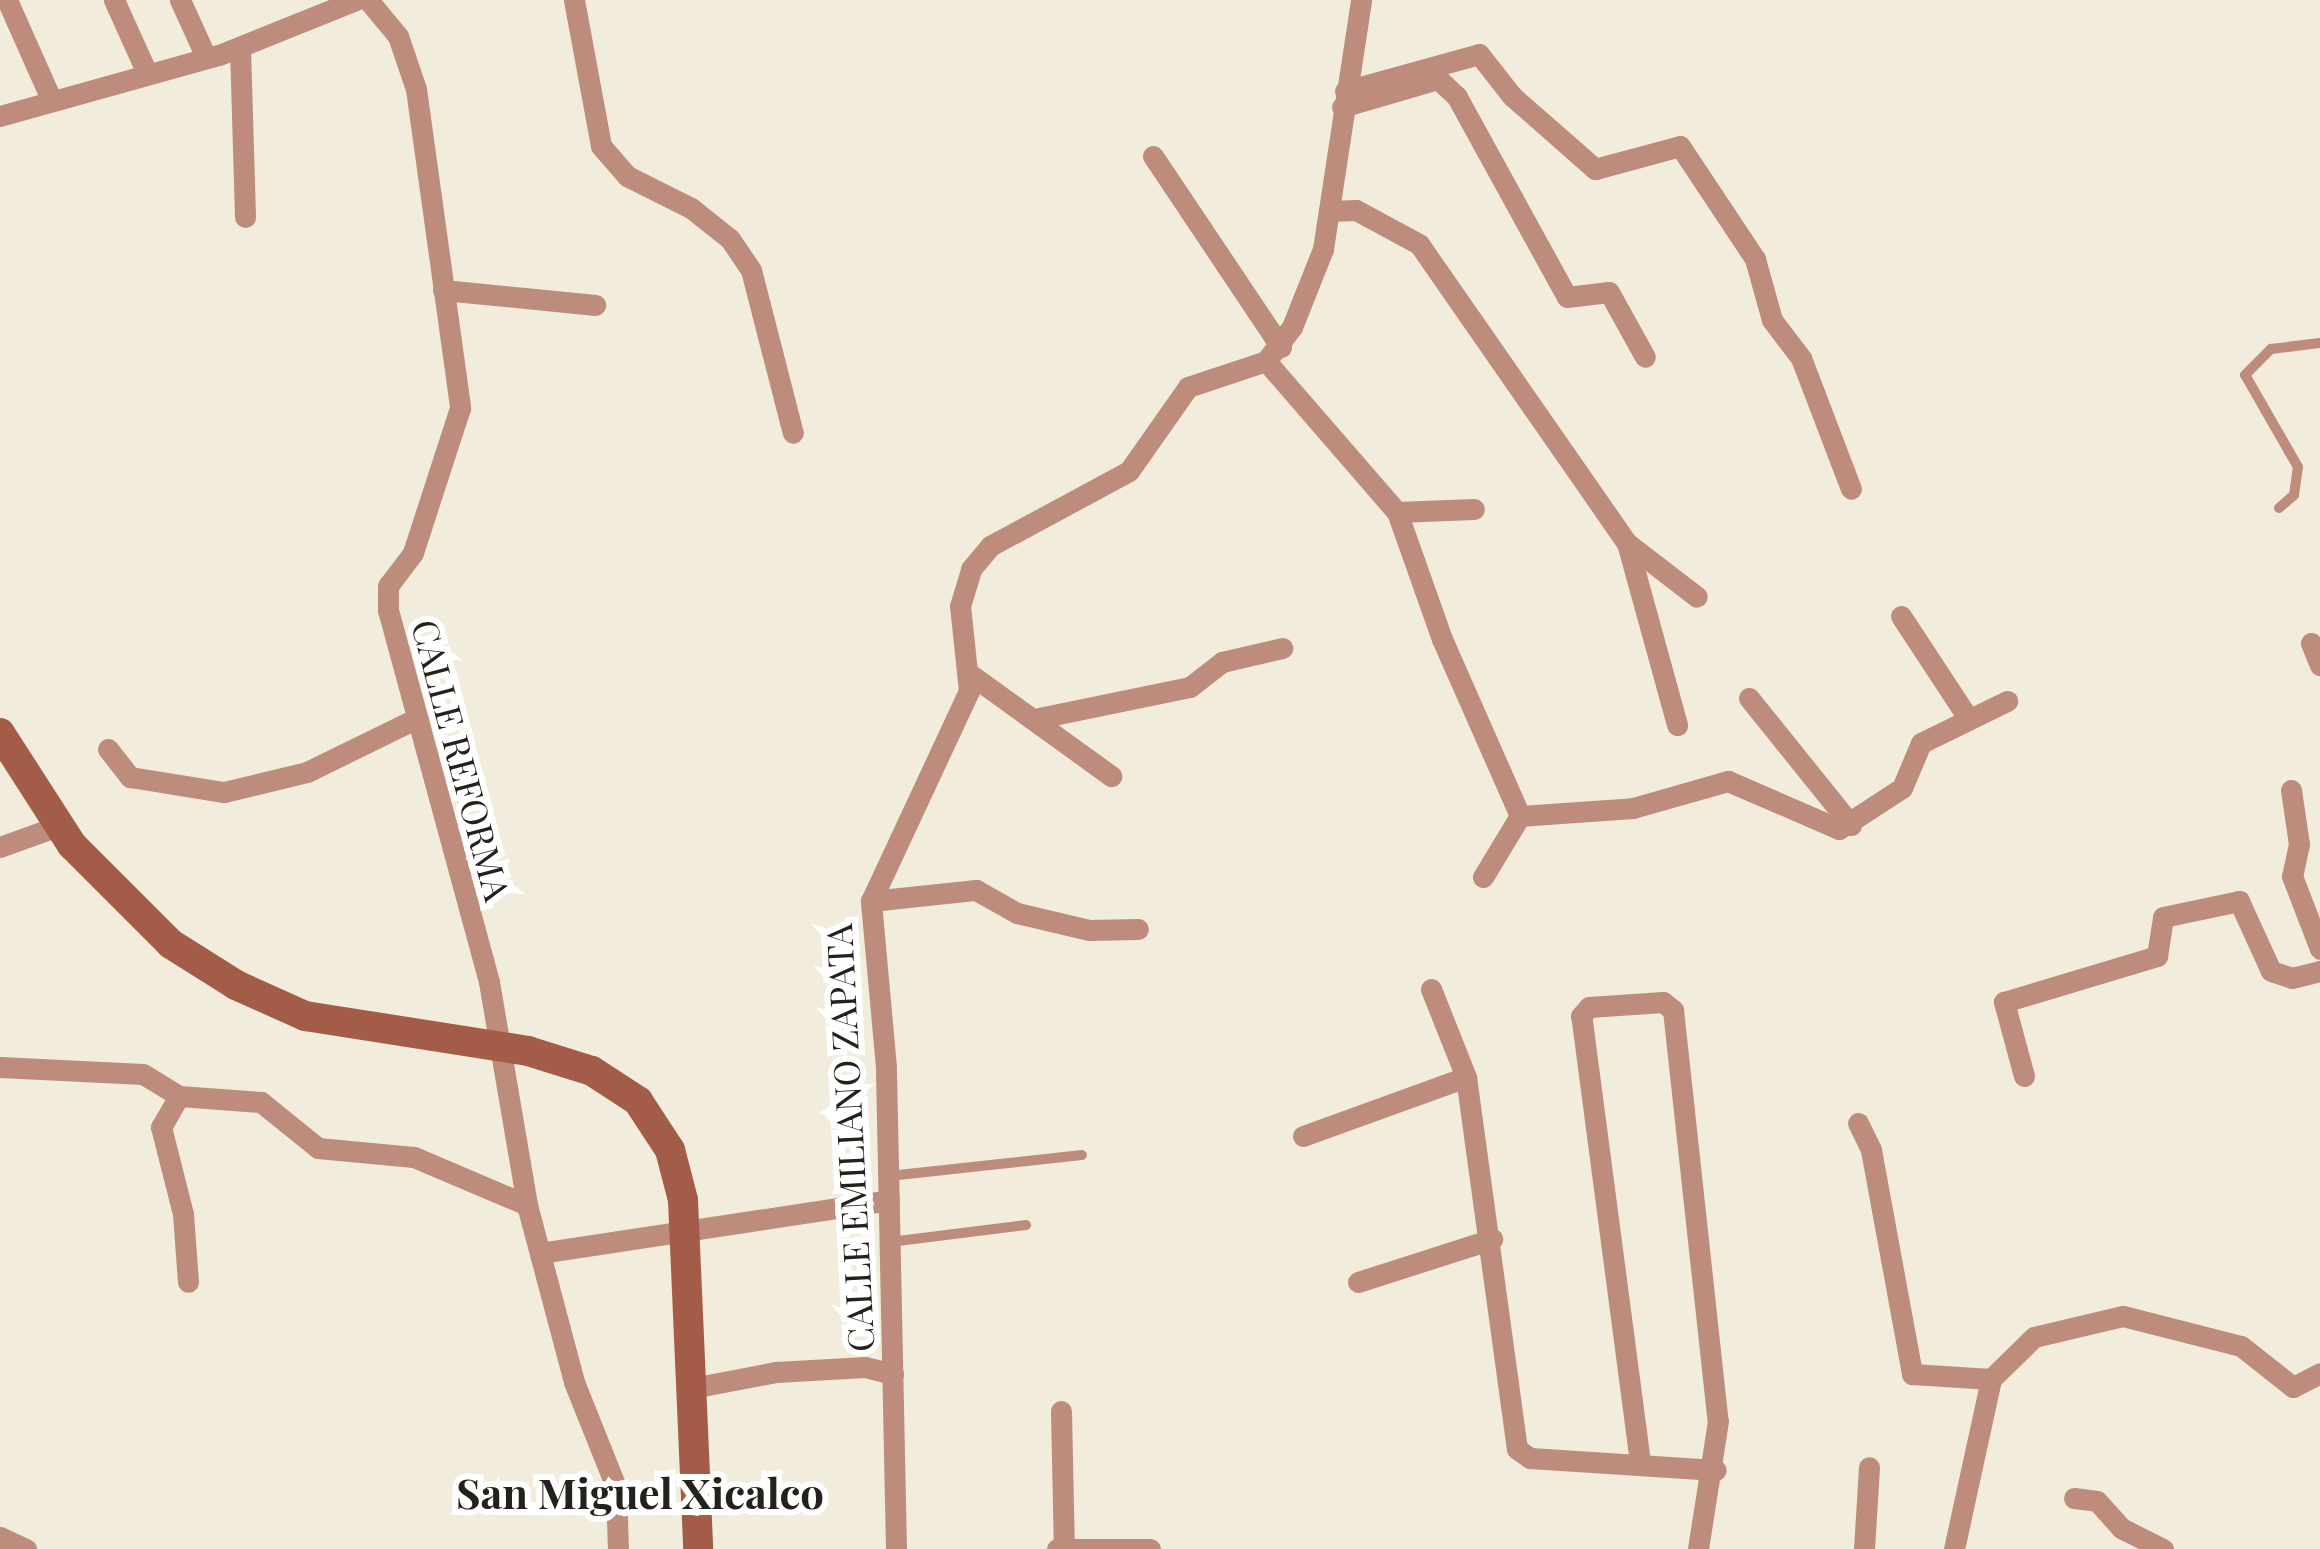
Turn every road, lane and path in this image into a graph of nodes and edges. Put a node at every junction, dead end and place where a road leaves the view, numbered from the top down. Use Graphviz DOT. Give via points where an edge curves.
graph roads {
  1 [pos="7,0"];
  2 [pos="114,0"];
  3 [pos="180,0"];
  4 [pos="356,0"];
  5 [pos="368,0"];
  6 [pos="574,0"];
  7 [pos="1361,0"];
  8 [pos="240,48"];
  9 [pos="206,57"];
  10 [pos="147,73"];
  11 [pos="51,99"];
  12 [pos="1343,99"];
  13 [pos="0,116"];
  14 [pos="1153,156"];
  15 [pos="1329,211"];
  16 [pos="245,217"];
  17 [pos="443,290"];
  18 [pos="595,305"];
  19 [pos="2320,343"];
  20 [pos="1274,354"];
  21 [pos="1646,357"];
  22 [pos="793,434"];
  23 [pos="1851,489"];
  24 [pos="2279,508"];
  25 [pos="1474,509"];
  26 [pos="1397,512"];
  27 [pos="1627,543"];
  28 [pos="1697,597"];
  29 [pos="1901,616"];
  30 [pos="2311,643"];
  31 [pos="1282,648"];
  32 [pos="2320,665"];
  33 [pos="968,672"];
  34 [pos="1749,698"];
  35 [pos="2007,701"];
  36 [pos="417,718"];
  37 [pos="1969,718"];
  38 [pos="1034,719"];
  39 [pos="1677,725"];
  40 [pos="0,734"];
  41 [pos="108,749"];
  42 [pos="1112,776"];
  43 [pos="2291,790"];
  44 [pos="1520,816"];
  45 [pos="1851,825"];
  46 [pos="58,826"];
  47 [pos="0,847"];
  48 [pos="1483,877"];
  49 [pos="871,901"];
  50 [pos="1138,929"];
  51 [pos="2320,950"];
  52 [pos="2320,971"];
  53 [pos="1431,989"];
  54 [pos="495,1047"];
  55 [pos="0,1067"];
  56 [pos="2024,1076"];
  57 [pos="1466,1077"];
  58 [pos="179,1096"];
  59 [pos="1858,1123"];
  60 [pos="1303,1136"];
  61 [pos="1082,1155"];
  62 [pos="888,1188"];
  63 [pos="527,1205"];
  64 [pos="1026,1225"];
  65 [pos="684,1227"];
  66 [pos="1492,1239"];
  67 [pos="890,1242"];
  68 [pos="540,1253"];
  69 [pos="188,1282"];
  70 [pos="1358,1282"];
  71 [pos="2320,1373"];
  72 [pos="892,1374"];
  73 [pos="1991,1378"];
  74 [pos="692,1388"];
  75 [pos="1061,1411"];
  76 [pos="1640,1462"];
  77 [pos="1869,1467"];
  78 [pos="1716,1470"];
  79 [pos="2074,1498"];
  80 [pos="618,1549"];
  81 [pos="698,1549"];
  82 [pos="896,1549"];
  83 [pos="1060,1549"];
  84 [pos="1150,1549"];
  85 [pos="1698,1549"];
  86 [pos="1864,1549"];
  87 [pos="1954,1549"];
  88 [pos="2164,1549"];
  1 -- 11 [label="street"];
  2 -- 10 [label="street"];
  3 -- 9 [label="street"];
  4 -- 8 [label="street"];
  5 -- 17 [label="street, CALLE REFORMA" via="398,36 416,89"];
  6 -- 22 [label="street" via="601,146 627,176 730,238 752,270"];
  7 -- 12 [label="street"];
  8 -- 9 [label="street"];
  8 -- 16 [label="street"];
  9 -- 10 [label="street"];
  10 -- 11 [label="street"];
  11 -- 13 [label="street"];
  12 -- 15 [label="street"];
  12 -- 21 [label="street" via="1438,79 1456,97 1567,297 1609,292"];
  12 -- 23 [label="street" via="1479,54 1512,96 1595,170 1680,146 1755,259 1772,320 1802,358"];
  14 -- 20 [label="street"];
  15 -- 20 [label="street" via="1318,272"];
  15 -- 27 [label="street" via="1356,210 1419,244"];
  17 -- 18 [label="street"];
  17 -- 36 [label="street, CALLE REFORMA" via="460,408 413,553 388,586"];
  19 -- 24 [label="lane" via="2271,349 2246,374 2298,467 2294,495"];
  20 -- 26 [label="street"];
  20 -- 33 [label="street, CALLE EMILIANO ZAPATA" via="1188,387 1130,471 990,546 971,569 960,606"];
  25 -- 26 [label="street"];
  26 -- 44 [label="street" via="1442,640"];
  27 -- 28 [label="street"];
  27 -- 39 [label="street"];
  29 -- 37 [label="street"];
  30 -- 32 [label="street"];
  31 -- 38 [label="street" via="1222,662 1190,687"];
  33 -- 38 [label="street"];
  33 -- 49 [label="street, CALLE EMILIANO ZAPATA" via="969,691"];
  34 -- 45 [label="street"];
  35 -- 37 [label="street"];
  36 -- 41 [label="street" via="307,772 224,792 130,777"];
  36 -- 54 [label="street, CALLE REFORMA" via="489,982"];
  37 -- 45 [label="street" via="1921,743 1902,788"];
  38 -- 42 [label="street"];
  40 -- 46 [label="main road"];
  43 -- 51 [label="street" via="2300,844 2292,876"];
  44 -- 45 [label="street" via="1634,808 1728,781 1827,826"];
  44 -- 48 [label="street"];
  46 -- 47 [label="street"];
  46 -- 54 [label="main road" via="171,944 236,985 305,1016"];
  49 -- 50 [label="street" via="976,890 1017,913 1089,929"];
  49 -- 62 [label="street, CALLE EMILIANO ZAPATA"];
  52 -- 56 [label="street" via="2292,978 2271,971 2239,901 2163,917 2157,956 2004,1002"];
  53 -- 57 [label="street"];
  54 -- 63 [label="street, CALLE REFORMA"];
  54 -- 65 [label="main road" via="592,1071 638,1101 670,1150"];
  55 -- 58 [label="street" via="142,1075"];
  57 -- 60 [label="street"];
  57 -- 66 [label="street"];
  58 -- 63 [label="street" via="261,1102 317,1148 426,1161"];
  58 -- 69 [label="street" via="161,1127 183,1214"];
  59 -- 73 [label="street" via="1871,1150 1912,1374"];
  61 -- 62 [label="lane"];
  62 -- 65 [label="street" via="743,1225"];
  62 -- 67 [label="street, CALLE EMILIANO ZAPATA"];
  63 -- 68 [label="street, CALLE REFORMA"];
  64 -- 67 [label="lane"];
  65 -- 68 [label="street"];
  65 -- 74 [label="main road"];
  66 -- 70 [label="street"];
  66 -- 76 [label="street" via="1516,1449 1530,1458"];
  67 -- 72 [label="street, CALLE EMILIANO ZAPATA"];
  68 -- 80 [label="street, CALLE REFORMA" via="574,1382 616,1486"];
  71 -- 73 [label="street" via="2293,1387 2241,1346 2122,1316 2034,1337"];
  72 -- 74 [label="street" via="865,1367 776,1372"];
  72 -- 82 [label="street, CALLE EMILIANO ZAPATA"];
  73 -- 87 [label="street"];
  74 -- 81 [label="main road"];
  75 -- 83 [label="street"];
  76 -- 78 [label="street"];
  76 -- 78 [label="street" via="1580,1016 1589,1007 1664,1002 1673,1010 1718,1421"];
  77 -- 86 [label="street"];
  78 -- 85 [label="street"];
  79 -- 88 [label="street" via="2097,1501 2121,1528"];
  83 -- 84 [label="street"];
}
